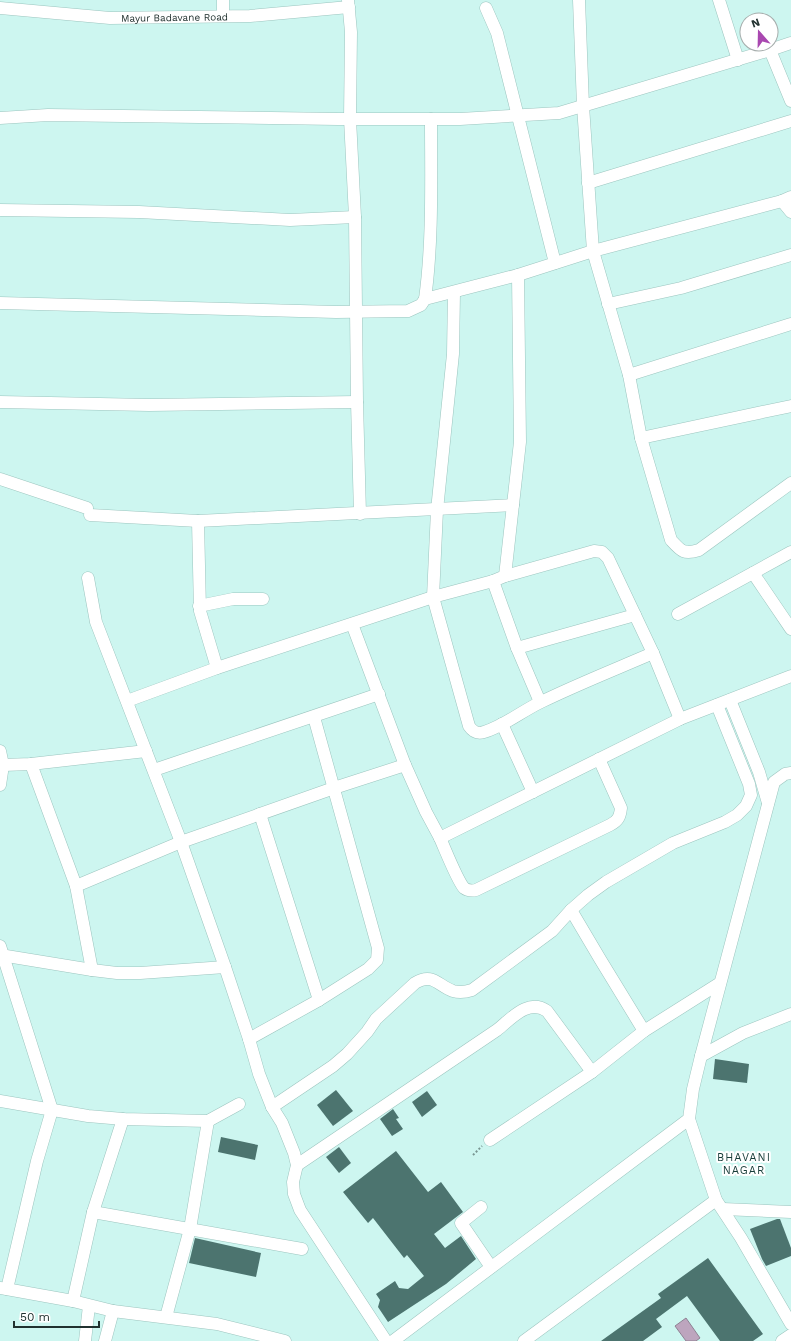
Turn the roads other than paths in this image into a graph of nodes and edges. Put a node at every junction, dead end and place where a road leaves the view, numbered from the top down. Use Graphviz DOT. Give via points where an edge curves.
graph roads {
  1 [pos="224,0"];
  2 [pos="580,0"];
  3 [pos="719,0"];
  4 [pos="348,4"];
  5 [pos="0,8"];
  6 [pos="486,8"];
  7 [pos="222,16"];
  8 [pos="791,43"];
  9 [pos="779,47"];
  10 [pos="764,52"];
  11 [pos="771,52"];
  12 [pos="738,60"];
  13 [pos="791,101"];
  14 [pos="583,106"];
  15 [pos="518,116"];
  16 [pos="0,118"];
  17 [pos="350,119"];
  18 [pos="431,119"];
  19 [pos="791,120"];
  20 [pos="588,183"];
  21 [pos="786,199"];
  22 [pos="0,210"];
  23 [pos="791,212"];
  24 [pos="355,217"];
  25 [pos="590,252"];
  26 [pos="791,255"];
  27 [pos="558,262"];
  28 [pos="518,275"];
  29 [pos="454,292"];
  30 [pos="425,299"];
  31 [pos="0,303"];
  32 [pos="608,304"];
  33 [pos="356,312"];
  34 [pos="791,324"];
  35 [pos="629,375"];
  36 [pos="0,402"];
  37 [pos="357,402"];
  38 [pos="791,406"];
  39 [pos="641,438"];
  40 [pos="0,479"];
  41 [pos="791,483"];
  42 [pos="513,505"];
  43 [pos="437,510"];
  44 [pos="360,514"];
  45 [pos="198,521"];
  46 [pos="791,552"];
  47 [pos="754,573"];
  48 [pos="505,576"];
  49 [pos="88,578"];
  50 [pos="493,581"];
  51 [pos="433,597"];
  52 [pos="264,599"];
  53 [pos="200,606"];
  54 [pos="678,614"];
  55 [pos="636,615"];
  56 [pos="352,624"];
  57 [pos="791,629"];
  58 [pos="517,648"];
  59 [pos="653,653"];
  60 [pos="217,668"];
  61 [pos="791,676"];
  62 [pos="379,694"];
  63 [pos="730,700"];
  64 [pos="127,701"];
  65 [pos="540,702"];
  66 [pos="717,705"];
  67 [pos="314,717"];
  68 [pos="680,719"];
  69 [pos="502,724"];
  70 [pos="0,751"];
  71 [pos="146,752"];
  72 [pos="599,759"];
  73 [pos="31,764"];
  74 [pos="3,765"];
  75 [pos="405,765"];
  76 [pos="154,770"];
  77 [pos="791,773"];
  78 [pos="0,785"];
  79 [pos="334,788"];
  80 [pos="533,792"];
  81 [pos="768,804"];
  82 [pos="260,814"];
  83 [pos="440,838"];
  84 [pos="181,842"];
  85 [pos="76,886"];
  86 [pos="571,910"];
  87 [pos="1,952"];
  88 [pos="225,967"];
  89 [pos="92,970"];
  90 [pos="720,983"];
  91 [pos="319,1000"];
  92 [pos="791,1014"];
  93 [pos="644,1031"];
  94 [pos="249,1039"];
  95 [pos="701,1056"];
  96 [pos="592,1072"];
  97 [pos="0,1101"];
  98 [pos="239,1104"];
  99 [pos="272,1107"];
  100 [pos="52,1110"];
  101 [pos="123,1119"];
  102 [pos="689,1119"];
  103 [pos="208,1121"];
  104 [pos="490,1140"];
  105 [pos="296,1165"];
  106 [pos="719,1204"];
  107 [pos="481,1207"];
  108 [pos="93,1212"];
  109 [pos="791,1212"];
  110 [pos="190,1229"];
  111 [pos="302,1249"];
  112 [pos="491,1267"];
  113 [pos="4,1288"];
  114 [pos="73,1301"];
  115 [pos="89,1306"];
  116 [pos="113,1311"];
  117 [pos="166,1317"];
  118 [pos="791,1324"];
  119 [pos="791,1335"];
  120 [pos="85,1341"];
  121 [pos="105,1341"];
  122 [pos="285,1341"];
  123 [pos="386,1341"];
  124 [pos="392,1341"];
  125 [pos="524,1341"];
  126 [pos="782,1341"];
  1 -- 7 [label="street"];
  2 -- 14 [label="street"];
  3 -- 12 [label="street"];
  4 -- 7 [label="street, Mayur Badavane Road" via="250,16"];
  4 -- 17 [label="street" via="351,32"];
  5 -- 7 [label="street, Mayur Badavane Road" via="110,18"];
  6 -- 15 [label="street" via="497,33"];
  8 -- 9 [label="street"];
  10 -- 12 [label="street"];
  11 -- 13 [label="street"];
  12 -- 14 [label="street"];
  14 -- 15 [label="street" via="559,113"];
  14 -- 20 [label="street"];
  15 -- 18 [label="street"];
  15 -- 27 [label="street"];
  16 -- 17 [label="street" via="48,115"];
  17 -- 18 [label="street"];
  17 -- 24 [label="street"];
  18 -- 30 [label="street" via="430,241"];
  19 -- 20 [label="street"];
  20 -- 25 [label="street"];
  21 -- 23 [label="street"];
  21 -- 25 [label="street"];
  22 -- 24 [label="street" via="139,212 290,220"];
  24 -- 33 [label="street"];
  25 -- 27 [label="street"];
  25 -- 32 [label="street"];
  26 -- 32 [label="street" via="681,288"];
  27 -- 28 [label="street"];
  28 -- 29 [label="street"];
  28 -- 42 [label="street" via="520,442"];
  29 -- 30 [label="street"];
  29 -- 43 [label="street" via="454,354"];
  30 -- 33 [label="street" via="421,305 408,311"];
  31 -- 33 [label="street"];
  32 -- 35 [label="street"];
  33 -- 37 [label="street"];
  34 -- 35 [label="street"];
  35 -- 39 [label="street"];
  36 -- 37 [label="street" via="148,405"];
  37 -- 44 [label="street"];
  38 -- 39 [label="street"];
  39 -- 41 [label="street" via="671,540 681,551 699,550"];
  40 -- 45 [label="street" via="89,512"];
  42 -- 43 [label="street"];
  42 -- 48 [label="street"];
  43 -- 44 [label="street"];
  43 -- 51 [label="street"];
  44 -- 45 [label="street"];
  45 -- 53 [label="street"];
  46 -- 47 [label="street"];
  47 -- 54 [label="street"];
  47 -- 57 [label="street"];
  48 -- 50 [label="street"];
  48 -- 55 [label="street" via="594,551 602,552 608,558"];
  49 -- 64 [label="street" via="96,622"];
  50 -- 51 [label="street"];
  50 -- 58 [label="street"];
  51 -- 56 [label="street"];
  51 -- 69 [label="street" via="469,726 478,734"];
  52 -- 53 [label="street" via="233,599"];
  53 -- 60 [label="street" via="202,622"];
  55 -- 58 [label="street"];
  55 -- 59 [label="street"];
  56 -- 60 [label="street"];
  56 -- 62 [label="street"];
  58 -- 65 [label="street"];
  59 -- 65 [label="street"];
  59 -- 68 [label="street"];
  60 -- 64 [label="street"];
  61 -- 63 [label="street"];
  62 -- 67 [label="street"];
  62 -- 75 [label="street"];
  63 -- 66 [label="street"];
  63 -- 81 [label="street" via="759,772"];
  64 -- 71 [label="street"];
  65 -- 69 [label="street"];
  66 -- 68 [label="street"];
  66 -- 86 [label="street" via="749,784 751,795 746,806 725,822 673,843 606,882"];
  67 -- 76 [label="street"];
  67 -- 79 [label="street"];
  68 -- 72 [label="street"];
  69 -- 80 [label="street"];
  70 -- 74 [label="street"];
  71 -- 73 [label="street"];
  71 -- 76 [label="street"];
  72 -- 80 [label="street"];
  72 -- 83 [label="street" via="621,808 617,821 610,825 476,890 469,891 464,888"];
  73 -- 74 [label="street"];
  73 -- 85 [label="street"];
  74 -- 78 [label="street"];
  75 -- 79 [label="street"];
  75 -- 83 [label="street"];
  76 -- 84 [label="street"];
  77 -- 81 [label="street" via="774,782"];
  79 -- 82 [label="street"];
  79 -- 91 [label="street" via="378,948 377,960 368,969"];
  80 -- 83 [label="street"];
  81 -- 90 [label="street"];
  82 -- 84 [label="street"];
  82 -- 91 [label="street"];
  84 -- 85 [label="street"];
  84 -- 88 [label="street"];
  85 -- 89 [label="street"];
  86 -- 93 [label="street"];
  86 -- 99 [label="street" via="552,931 472,990 452,990 430,979 415,983 376,1019 347,1054"];
  87 -- 89 [label="street"];
  87 -- 100 [label="street"];
  88 -- 89 [label="street" via="140,973"];
  88 -- 94 [label="street"];
  90 -- 93 [label="street"];
  90 -- 95 [label="street"];
  91 -- 94 [label="street"];
  92 -- 95 [label="street" via="743,1034"];
  93 -- 96 [label="street"];
  94 -- 99 [label="street"];
  95 -- 102 [label="street"];
  96 -- 104 [label="street"];
  96 -- 105 [label="street" via="547,1010 540,1006 531,1006"];
  97 -- 100 [label="street"];
  98 -- 103 [label="street"];
  99 -- 105 [label="street" via="288,1136"];
  100 -- 101 [label="street"];
  100 -- 113 [label="street"];
  101 -- 103 [label="street"];
  101 -- 108 [label="street"];
  102 -- 106 [label="street"];
  102 -- 112 [label="street"];
  103 -- 110 [label="street"];
  105 -- 123 [label="street" via="294,1194 300,1210"];
  106 -- 109 [label="street"];
  106 -- 118 [label="street" via="742,1238"];
  106 -- 125 [label="street"];
  107 -- 112 [label="street" via="461,1223"];
  108 -- 110 [label="street"];
  108 -- 114 [label="street"];
  110 -- 111 [label="street"];
  110 -- 117 [label="street"];
  112 -- 124 [label="street"];
  113 -- 114 [label="street"];
  114 -- 115 [label="street"];
  115 -- 116 [label="street"];
  115 -- 120 [label="street"];
  116 -- 117 [label="street"];
  116 -- 121 [label="street"];
  117 -- 122 [label="street" via="217,1324"];
  119 -- 126 [label="street"];
}
